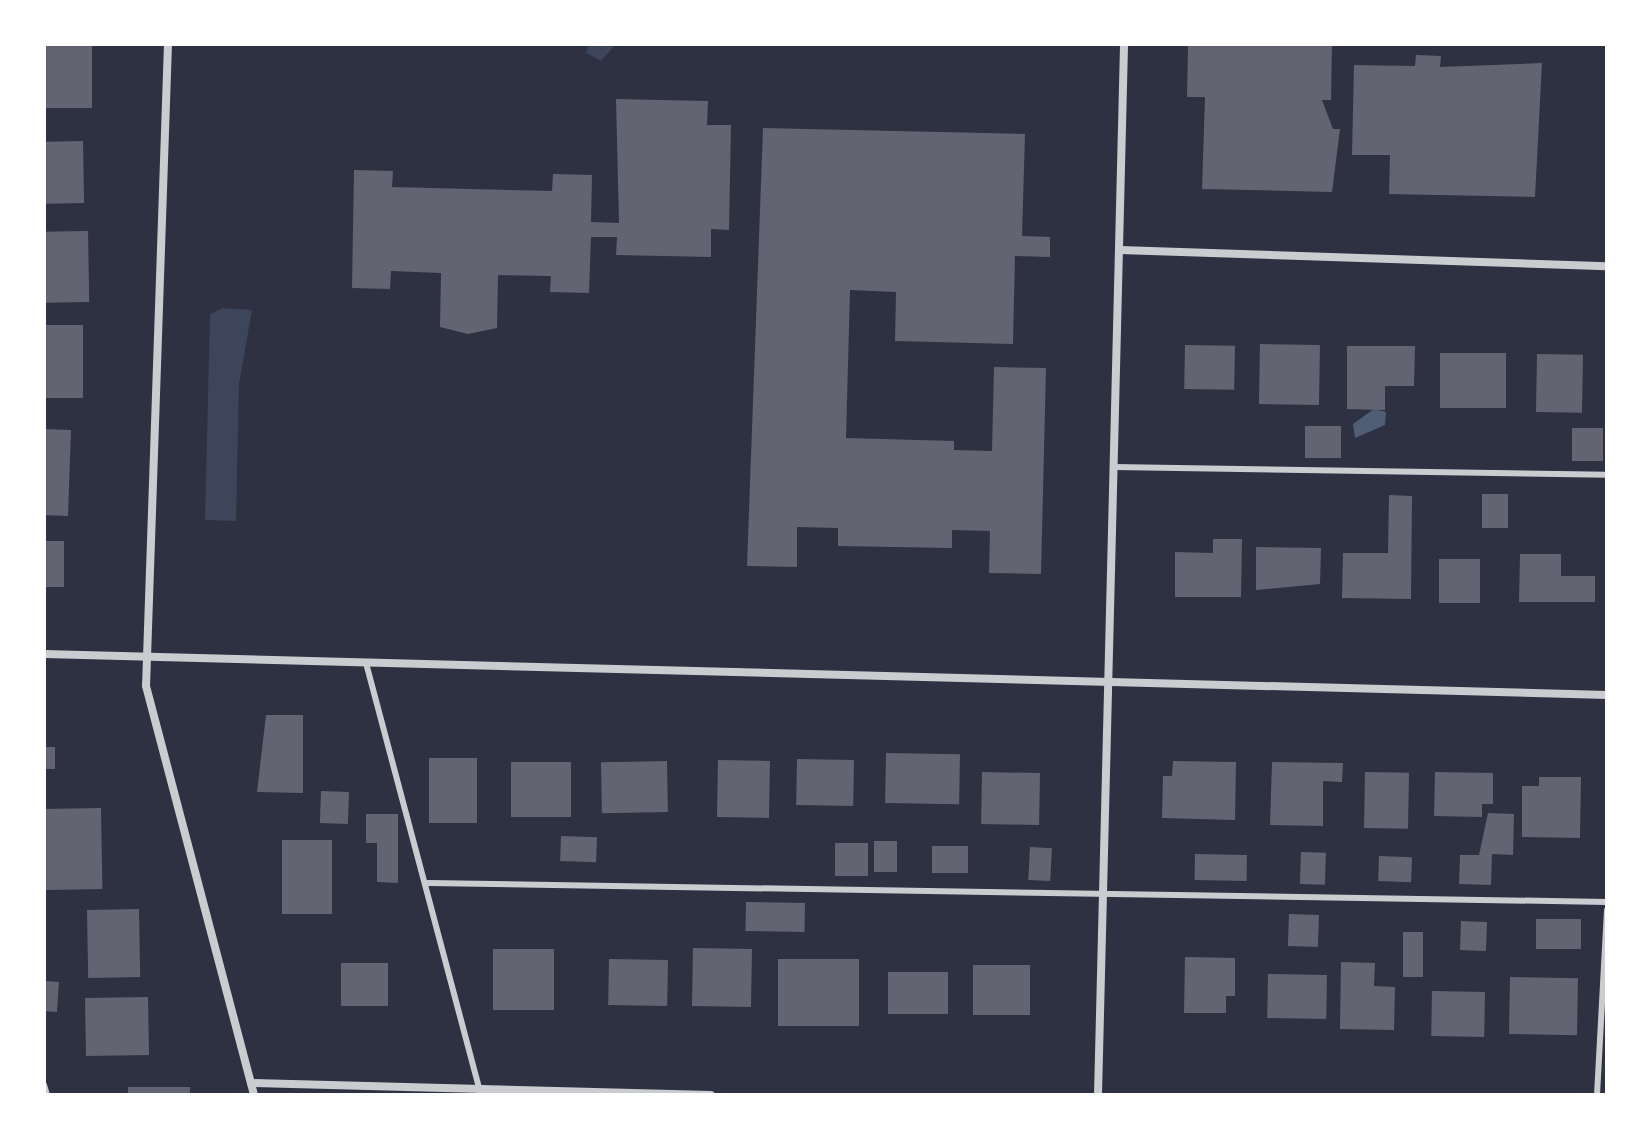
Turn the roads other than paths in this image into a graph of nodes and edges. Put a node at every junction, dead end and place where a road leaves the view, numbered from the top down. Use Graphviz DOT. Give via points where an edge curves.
graph roads {
  1 [pos="168,44"];
  2 [pos="1124,44"];
  3 [pos="1120,250"];
  4 [pos="1607,266"];
  5 [pos="1114,467"];
  6 [pos="1607,475"];
  7 [pos="44,654"];
  8 [pos="147,657"];
  9 [pos="366,663"];
  10 [pos="1109,682"];
  11 [pos="1607,695"];
  12 [pos="428,883"];
  13 [pos="1103,893"];
  14 [pos="1607,902"];
  15 [pos="1607,910"];
  16 [pos="251,1083"];
  17 [pos="44,1085"];
  18 [pos="480,1092"];
  19 [pos="47,1095"];
  20 [pos="254,1095"];
  21 [pos="711,1095"];
  22 [pos="1098,1095"];
  23 [pos="1597,1095"];
  1 -- 8 [label="street"];
  2 -- 3 [label="street"];
  3 -- 4 [label="street"];
  3 -- 5 [label="street"];
  5 -- 6 [label="lane"];
  5 -- 10 [label="street"];
  7 -- 8 [label="street"];
  8 -- 9 [label="street"];
  8 -- 16 [label="street" via="161,754"];
  9 -- 10 [label="street"];
  9 -- 12 [label="lane"];
  10 -- 11 [label="street"];
  10 -- 13 [label="street"];
  12 -- 13 [label="lane"];
  12 -- 18 [label="lane"];
  13 -- 14 [label="lane"];
  13 -- 22 [label="street"];
  15 -- 23 [label="lane"];
  16 -- 18 [label="street"];
  16 -- 20 [label="street"];
  17 -- 19 [label="lane"];
  18 -- 21 [label="street"];
}
